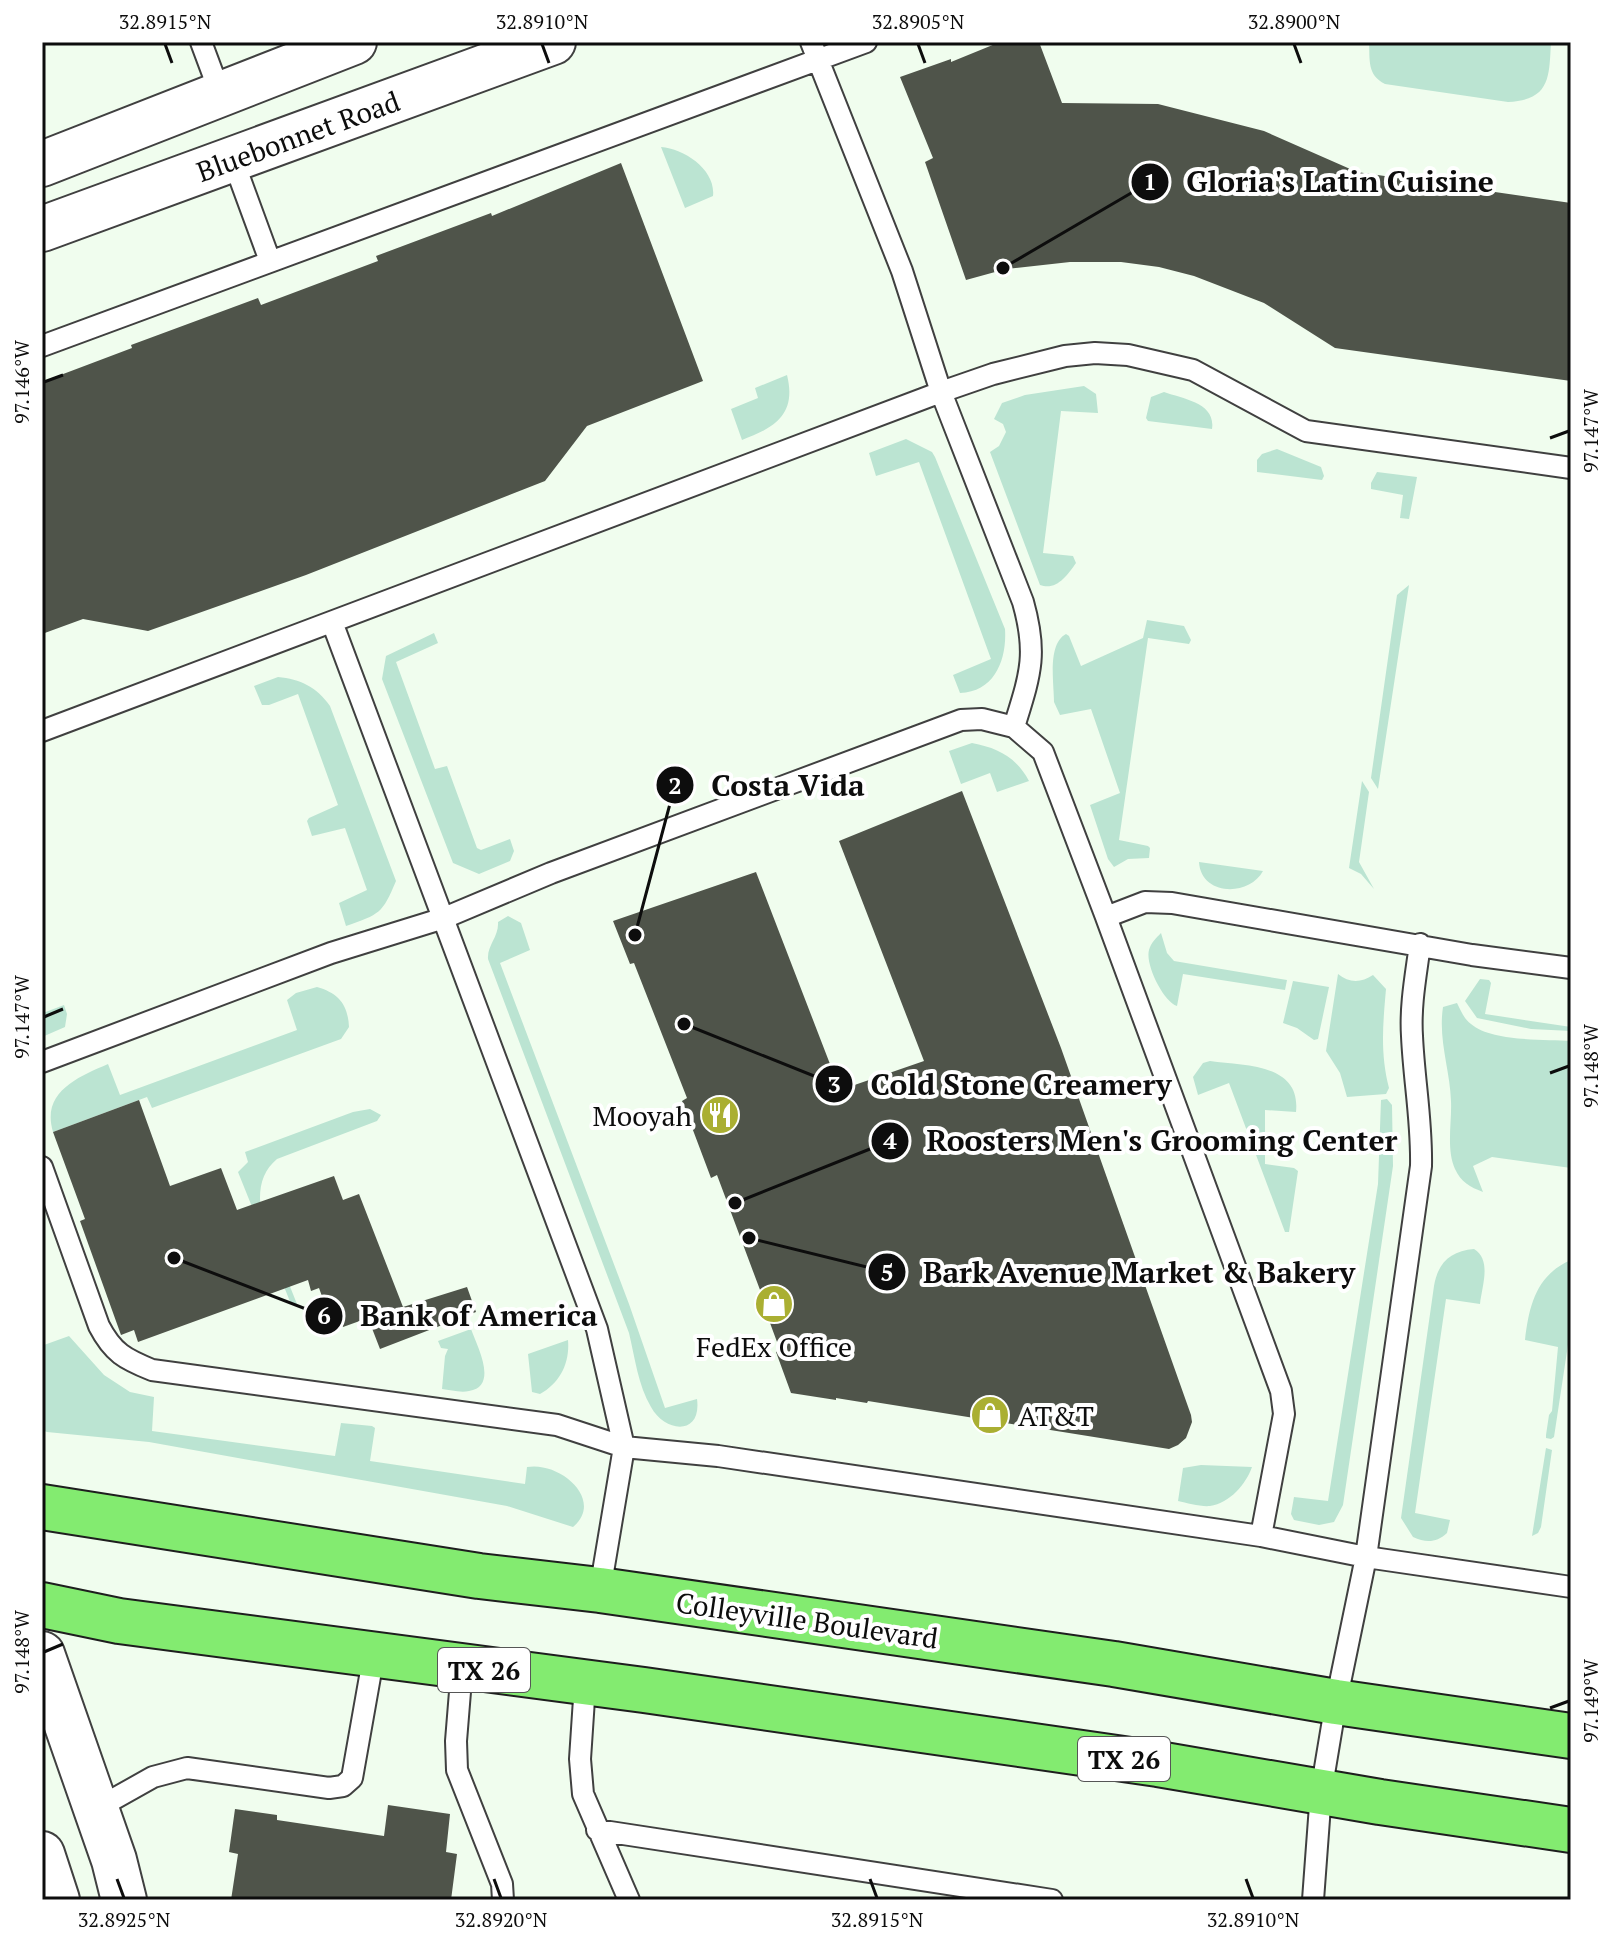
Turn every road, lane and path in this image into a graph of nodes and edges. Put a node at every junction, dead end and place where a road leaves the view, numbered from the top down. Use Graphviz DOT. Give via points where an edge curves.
graph roads {
  1 [pos="201,42"];
  2 [pos="354,42"];
  3 [pos="553,42"];
  4 [pos="866,42"];
  5 [pos="814,50"];
  6 [pos="220,93"];
  7 [pos="233,160"];
  8 [pos="42,164"];
  9 [pos="42,229"];
  10 [pos="270,261"];
  11 [pos="42,346"];
  12 [pos="941,392"];
  13 [pos="1571,468"];
  14 [pos="332,622"];
  15 [pos="1014,727"];
  16 [pos="42,731"];
  17 [pos="1106,917"];
  18 [pos="444,918"];
  19 [pos="1420,944"];
  20 [pos="1571,968"];
  21 [pos="42,1062"];
  22 [pos="42,1167"];
  23 [pos="624,1447"];
  24 [pos="42,1507"];
  25 [pos="1261,1536"];
  26 [pos="1366,1557"];
  27 [pos="1571,1587"];
  28 [pos="600,1590"];
  29 [pos="42,1605"];
  30 [pos="42,1654"];
  31 [pos="374,1654"];
  32 [pos="462,1667"];
  33 [pos="585,1684"];
  34 [pos="1336,1702"];
  35 [pos="1571,1736"];
  36 [pos="1321,1792"];
  37 [pos="96,1809"];
  38 [pos="597,1830"];
  39 [pos="1571,1830"];
  40 [pos="42,1854"];
  41 [pos="57,1900"];
  42 [pos="124,1900"];
  43 [pos="503,1900"];
  44 [pos="629,1900"];
  45 [pos="1052,1900"];
  46 [pos="1313,1900"];
  1 -- 6 [label="lane"];
  2 -- 6 [label="street"];
  3 -- 7 [label="street, Bluebonnet Road"];
  4 -- 5 [label="lane"];
  5 -- 10 [label="lane" via="705,102"];
  5 -- 12 [label="lane" via="902,271"];
  6 -- 7 [label="street"];
  6 -- 8 [label="street"];
  7 -- 9 [label="street, Bluebonnet Road"];
  7 -- 10 [label="lane"];
  10 -- 11 [label="lane"];
  12 -- 13 [label="lane" via="1065,356 1128,355 1193,370 1306,431"];
  12 -- 14 [label="lane"];
  12 -- 15 [label="lane" via="1031,632 1032,663"];
  14 -- 16 [label="lane"];
  14 -- 18 [label="lane"];
  15 -- 17 [label="lane" via="1043,752"];
  15 -- 18 [label="lane" via="961,720"];
  17 -- 19 [label="lane" via="1145,902 1172,903"];
  17 -- 25 [label="lane" via="1281,1391 1284,1414"];
  18 -- 21 [label="lane" via="331,953"];
  18 -- 23 [label="lane" via="597,1329"];
  19 -- 20 [label="lane"];
  19 -- 26 [label="lane" via="1412,1037 1421,1166"];
  22 -- 23 [label="lane" via="99,1326 108,1344 127,1360 152,1370 557,1425"];
  23 -- 25 [label="lane" via="718,1456"];
  23 -- 28 [label="lane"];
  24 -- 28 [label="main road, Colleyville Boulevard"];
  25 -- 26 [label="lane"];
  26 -- 27 [label="lane"];
  26 -- 34 [label="lane"];
  28 -- 34 [label="main road, Colleyville Boulevard" via="1099,1661"];
  29 -- 31 [label="main road, TX 26" via="119,1621"];
  30 -- 37 [label="street"];
  31 -- 32 [label="main road, TX 26"];
  31 -- 37 [label="lane" via="352,1778 343,1786 187,1768 153,1777"];
  32 -- 33 [label="main road, TX 26"];
  32 -- 43 [label="lane" via="457,1770 502,1884"];
  33 -- 36 [label="main road, TX 26" via="1158,1764"];
  33 -- 38 [label="lane" via="580,1759 583,1794"];
  34 -- 35 [label="main road, Colleyville Boulevard"];
  34 -- 36 [label="lane"];
  36 -- 39 [label="main road, TX 26"];
  36 -- 46 [label="lane"];
  37 -- 42 [label="street"];
  38 -- 44 [label="lane"];
  38 -- 45 [label="lane"];
  40 -- 41 [label="street"];
}
